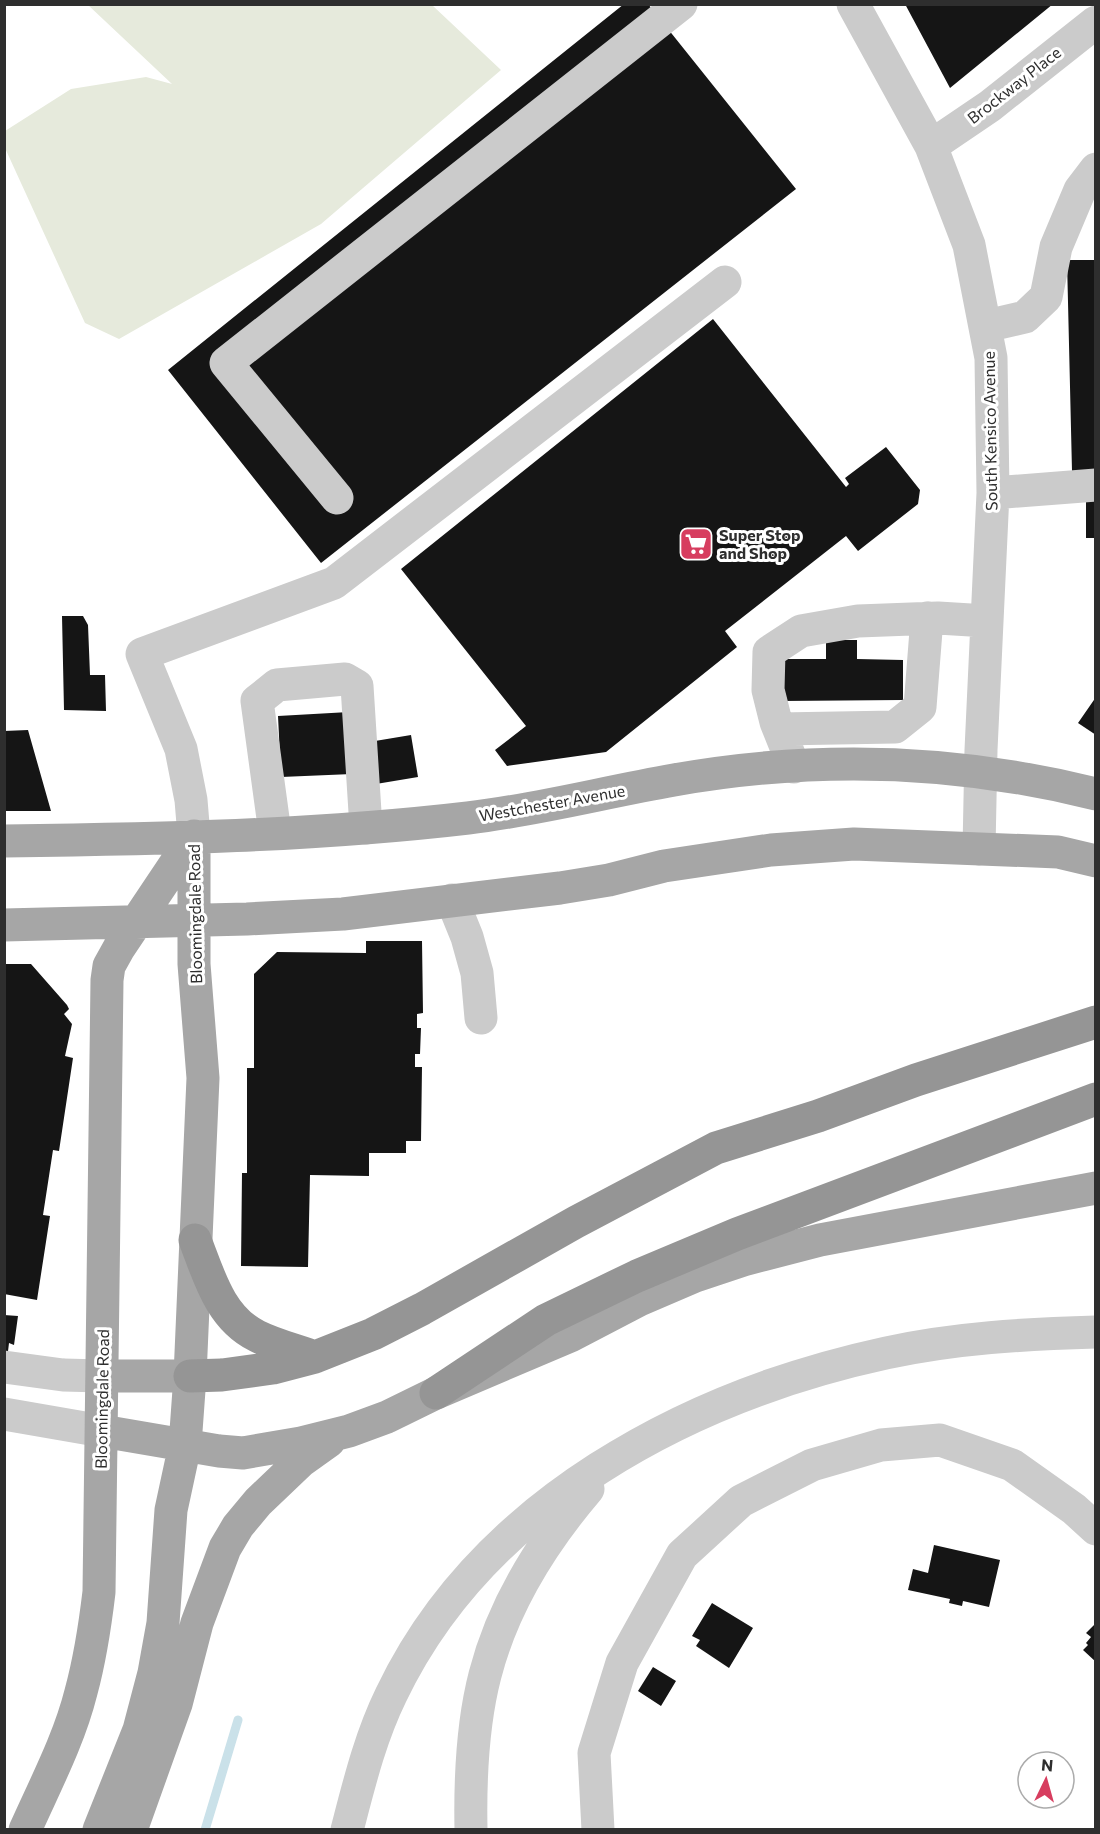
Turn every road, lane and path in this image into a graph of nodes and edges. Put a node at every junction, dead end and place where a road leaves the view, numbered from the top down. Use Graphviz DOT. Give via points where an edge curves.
graph roads {
  1 [pos="681,4"];
  2 [pos="853,4"];
  3 [pos="1095,21"];
  4 [pos="931,146"];
  5 [pos="1095,169"];
  6 [pos="725,282"];
  7 [pos="986,326"];
  8 [pos="1095,485"];
  9 [pos="993,492"];
  10 [pos="337,498"];
  11 [pos="927,618"];
  12 [pos="987,621"];
  13 [pos="876,727"];
  14 [pos="778,729"];
  15 [pos="873,763"];
  16 [pos="794,766"];
  17 [pos="981,771"];
  18 [pos="1095,794"];
  19 [pos="366,828"];
  20 [pos="275,833"];
  21 [pos="194,836"];
  22 [pos="4,841"];
  23 [pos="979,849"];
  24 [pos="1095,861"];
  25 [pos="452,900"];
  26 [pos="195,920"];
  27 [pos="136,922"];
  28 [pos="4,925"];
  29 [pos="481,1018"];
  30 [pos="1095,1022"];
  31 [pos="1095,1099"];
  32 [pos="1095,1188"];
  33 [pos="195,1240"];
  34 [pos="1095,1332"];
  35 [pos="315,1357"];
  36 [pos="4,1367"];
  37 [pos="102,1376"];
  38 [pos="190,1376"];
  39 [pos="436,1393"];
  40 [pos="4,1414"];
  41 [pos="102,1431"];
  42 [pos="349,1431"];
  43 [pos="184,1445"];
  44 [pos="631,1450"];
  45 [pos="1095,1529"];
  46 [pos="25,1830"];
  47 [pos="99,1830"];
  48 [pos="131,1830"];
  49 [pos="347,1830"];
  50 [pos="471,1830"];
  51 [pos="598,1830"];
  1 -- 10 [label="street" via="226,363"];
  2 -- 4 [label="street, South Kensico Avenue"];
  3 -- 4 [label="street, Brockway Place" via="990,106"];
  4 -- 7 [label="street, South Kensico Avenue" via="969,245"];
  5 -- 7 [label="street" via="1080,190 1056,247 1046,297 1025,317"];
  6 -- 21 [label="street" via="334,583 142,654 181,749"];
  7 -- 9 [label="street, South Kensico Avenue" via="991,358"];
  8 -- 9 [label="street"];
  9 -- 12 [label="street, South Kensico Avenue"];
  11 -- 12 [label="street"];
  11 -- 13 [label="street" via="920,707 895,727"];
  11 -- 14 [label="street" via="858,621 801,631 769,652 768,690"];
  12 -- 17 [label="street, South Kensico Avenue"];
  13 -- 14 [label="street"];
  13 -- 15 [label="street"];
  14 -- 16 [label="street"];
  15 -- 16 [label="main road, Westchester Avenue"];
  15 -- 17 [label="main road, Westchester Avenue"];
  16 -- 19 [label="main road, Westchester Avenue" via="675,779 470,818"];
  17 -- 18 [label="main road, Westchester Avenue"];
  17 -- 23 [label="street, South Kensico Avenue"];
  19 -- 20 [label="main road, Westchester Avenue"];
  19 -- 20 [label="street" via="357,686 345,679 334,679 277,685 257,700"];
  20 -- 21 [label="main road, Westchester Avenue"];
  21 -- 22 [label="main road, Westchester Avenue"];
  21 -- 26 [label="main road, Bloomingdale Road"];
  21 -- 27 [label="main road, Bloomingdale Road"];
  23 -- 24 [label="main road" via="1058,852"];
  23 -- 25 [label="main road" via="854,844 771,850 664,866 560,888"];
  25 -- 26 [label="main road" via="343,914"];
  25 -- 29 [label="street" via="477,973"];
  26 -- 27 [label="main road"];
  26 -- 33 [label="main road, Bloomingdale Road" via="194,964 203,1078"];
  27 -- 28 [label="main road"];
  27 -- 37 [label="main road, Bloomingdale Road" via="109,966 107,980"];
  30 -- 35 [label="highway" via="716,1148 576,1221 422,1309"];
  31 -- 39 [label="highway" via="747,1230 637,1276 546,1320"];
  32 -- 39 [label="main road" via="820,1240 743,1260 639,1300 570,1336"];
  33 -- 35 [label="highway" via="216,1295 234,1319 256,1335"];
  33 -- 38 [label="main road, Bloomingdale Road"];
  34 -- 44 [label="street" via="996,1336 886,1353 816,1371 745,1396"];
  35 -- 38 [label="highway" via="273,1368"];
  36 -- 37 [label="street"];
  37 -- 38 [label="main road"];
  37 -- 41 [label="main road, Bloomingdale Road"];
  38 -- 43 [label="main road, Bloomingdale Road"];
  39 -- 42 [label="main road"];
  40 -- 41 [label="street"];
  41 -- 43 [label="main road"];
  41 -- 46 [label="main road, Bloomingdale Road" via="99,1592 92,1642 81,1694"];
  42 -- 43 [label="main road" via="243,1453"];
  42 -- 48 [label="main road" via="301,1461 258,1502 225,1548"];
  43 -- 47 [label="main road, Bloomingdale Road" via="171,1510 163,1623 154,1673 139,1730"];
  44 -- 49 [label="street" via="535,1513 466,1581 427,1631 391,1695 372,1741"];
  44 -- 50 [label="street" via="590,1487 560,1523 534,1561 506,1617 485,1675 475,1729"];
  45 -- 51 [label="street" via="1074,1509 1012,1465 940,1440 881,1445 812,1465 741,1501 682,1555 622,1663 594,1753"];
}
